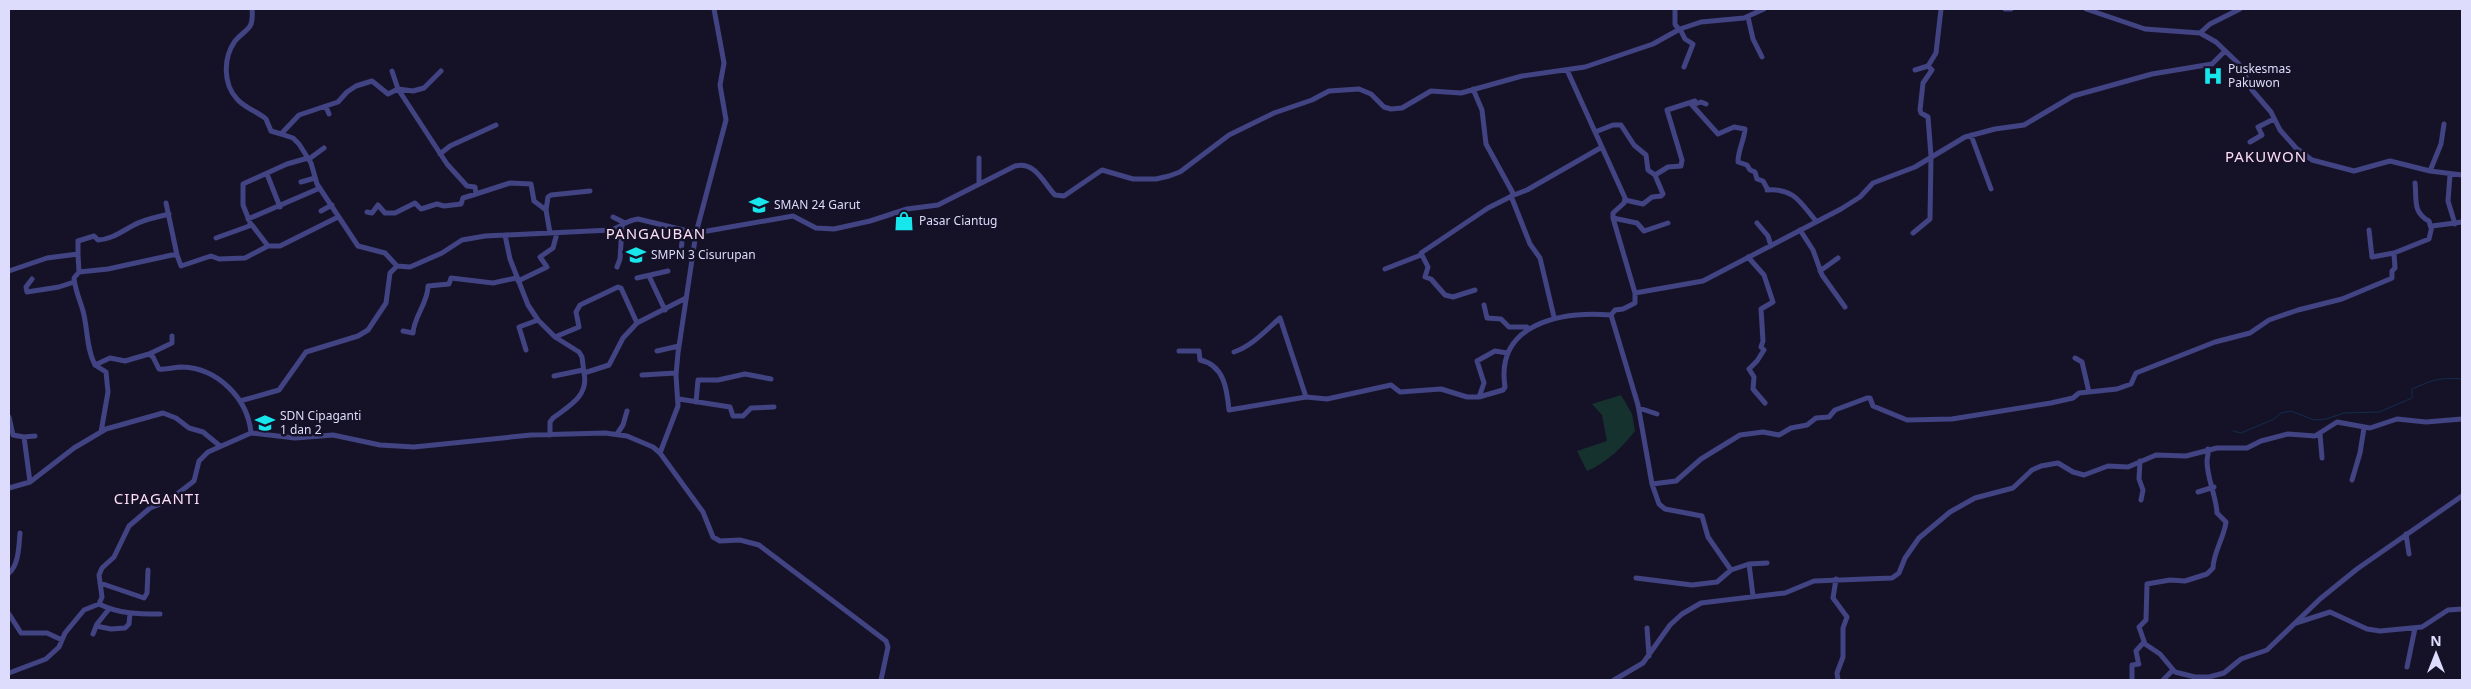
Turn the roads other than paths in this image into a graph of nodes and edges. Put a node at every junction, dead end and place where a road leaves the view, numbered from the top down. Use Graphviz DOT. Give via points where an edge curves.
graph roads {
  1 [pos="252,9"];
  2 [pos="714,9"];
  3 [pos="1675,9"];
  4 [pos="1764,9"];
  5 [pos="1941,9"];
  6 [pos="2005,9"];
  7 [pos="2011,9"];
  8 [pos="2086,9"];
  9 [pos="2240,9"];
  10 [pos="2105,11"];
  11 [pos="1748,17"];
  12 [pos="1680,29"];
  13 [pos="2200,33"];
  14 [pos="2225,51"];
  15 [pos="1762,57"];
  16 [pos="1928,66"];
  17 [pos="1684,67"];
  18 [pos="1567,70"];
  19 [pos="1915,70"];
  20 [pos="392,71"];
  21 [pos="441,71"];
  22 [pos="398,89"];
  23 [pos="1473,90"];
  24 [pos="326,107"];
  25 [pos="329,114"];
  26 [pos="2274,120"];
  27 [pos="2444,124"];
  28 [pos="496,125"];
  29 [pos="1595,132"];
  30 [pos="281,134"];
  31 [pos="1971,135"];
  32 [pos="2250,142"];
  33 [pos="1602,147"];
  34 [pos="324,148"];
  35 [pos="440,154"];
  36 [pos="1930,156"];
  37 [pos="979,158"];
  38 [pos="308,159"];
  39 [pos="2430,171"];
  40 [pos="267,174"];
  41 [pos="1656,175"];
  42 [pos="2450,175"];
  43 [pos="2462,175"];
  44 [pos="314,178"];
  45 [pos="301,182"];
  46 [pos="2415,183"];
  47 [pos="979,184"];
  48 [pos="320,188"];
  49 [pos="1991,190"];
  50 [pos="590,191"];
  51 [pos="476,194"];
  52 [pos="1512,195"];
  53 [pos="1625,200"];
  54 [pos="166,203"];
  55 [pos="332,205"];
  56 [pos="280,207"];
  57 [pos="546,210"];
  58 [pos="320,211"];
  59 [pos="367,212"];
  60 [pos="169,214"];
  61 [pos="338,217"];
  62 [pos="613,217"];
  63 [pos="1613,218"];
  64 [pos="1816,221"];
  65 [pos="250,222"];
  66 [pos="1757,222"];
  67 [pos="2462,222"];
  68 [pos="1668,223"];
  69 [pos="2455,224"];
  70 [pos="624,225"];
  71 [pos="2431,228"];
  72 [pos="683,230"];
  73 [pos="1800,230"];
  74 [pos="2369,230"];
  75 [pos="696,232"];
  76 [pos="550,233"];
  77 [pos="557,233"];
  78 [pos="1913,233"];
  79 [pos="505,235"];
  80 [pos="216,238"];
  81 [pos="268,246"];
  82 [pos="1771,246"];
  83 [pos="681,252"];
  84 [pos="2394,253"];
  85 [pos="78,254"];
  86 [pos="177,255"];
  87 [pos="1422,255"];
  88 [pos="1748,257"];
  89 [pos="1838,258"];
  90 [pos="397,266"];
  91 [pos="617,267"];
  92 [pos="1384,269"];
  93 [pos="9,271"];
  94 [pos="668,271"];
  95 [pos="1820,271"];
  96 [pos="78,272"];
  97 [pos="649,276"];
  98 [pos="637,278"];
  99 [pos="32,279"];
  100 [pos="517,280"];
  101 [pos="74,282"];
  102 [pos="1475,290"];
  103 [pos="1635,293"];
  104 [pos="686,298"];
  105 [pos="1484,305"];
  106 [pos="1845,307"];
  107 [pos="665,310"];
  108 [pos="1611,315"];
  109 [pos="1554,317"];
  110 [pos="538,320"];
  111 [pos="637,323"];
  112 [pos="1528,330"];
  113 [pos="403,331"];
  114 [pos="172,336"];
  115 [pos="555,338"];
  116 [pos="679,346"];
  117 [pos="526,350"];
  118 [pos="657,351"];
  119 [pos="1179,351"];
  120 [pos="1234,352"];
  121 [pos="1507,353"];
  122 [pos="149,354"];
  123 [pos="2075,358"];
  124 [pos="95,365"];
  125 [pos="584,372"];
  126 [pos="676,373"];
  127 [pos="642,375"];
  128 [pos="554,376"];
  129 [pos="771,379"];
  130 [pos="2088,392"];
  131 [pos="1306,397"];
  132 [pos="1479,397"];
  133 [pos="679,399"];
  134 [pos="240,400"];
  135 [pos="696,402"];
  136 [pos="1765,403"];
  137 [pos="774,407"];
  138 [pos="1639,408"];
  139 [pos="627,411"];
  140 [pos="1657,414"];
  141 [pos="9,417"];
  142 [pos="2462,419"];
  143 [pos="2364,428"];
  144 [pos="101,432"];
  145 [pos="251,433"];
  146 [pos="617,434"];
  147 [pos="2320,434"];
  148 [pos="550,435"];
  149 [pos="35,436"];
  150 [pos="24,437"];
  151 [pos="220,446"];
  152 [pos="2208,449"];
  153 [pos="660,453"];
  154 [pos="2322,458"];
  155 [pos="2140,461"];
  156 [pos="2352,480"];
  157 [pos="30,482"];
  158 [pos="1652,484"];
  159 [pos="2214,487"];
  160 [pos="9,488"];
  161 [pos="2198,492"];
  162 [pos="2462,496"];
  163 [pos="2141,500"];
  164 [pos="20,533"];
  165 [pos="2406,534"];
  166 [pos="2409,554"];
  167 [pos="1767,562"];
  168 [pos="1749,564"];
  169 [pos="148,570"];
  170 [pos="1730,570"];
  171 [pos="9,573"];
  172 [pos="1636,578"];
  173 [pos="1836,579"];
  174 [pos="100,583"];
  175 [pos="1753,596"];
  176 [pos="100,604"];
  177 [pos="109,609"];
  178 [pos="2462,609"];
  179 [pos="130,613"];
  180 [pos="9,614"];
  181 [pos="160,614"];
  182 [pos="2294,623"];
  183 [pos="96,626"];
  184 [pos="1647,628"];
  185 [pos="2415,628"];
  186 [pos="93,634"];
  187 [pos="62,640"];
  188 [pos="2144,642"];
  189 [pos="1649,656"];
  190 [pos="2407,667"];
  191 [pos="2173,670"];
  192 [pos="9,673"];
  193 [pos="881,680"];
  194 [pos="1614,680"];
  195 [pos="1838,680"];
  196 [pos="2132,680"];
  197 [pos="2162,680"];
  1 -- 30 [label="street" via="249,29 236,40 228,58 228,83 236,98 266,119 270,131"];
  2 -- 75 [label="street" via="724,63 720,84 726,120"];
  3 -- 12 [label="street" via="1675,25"];
  4 -- 11 [label="street"];
  5 -- 16 [label="street" via="1936,53"];
  6 -- 7 [label="street"];
  8 -- 10 [label="street"];
  9 -- 13 [label="street" via="2210,24"];
  10 -- 13 [label="street" via="2145,29"];
  11 -- 12 [label="street" via="1701,22"];
  11 -- 15 [label="street" via="1753,39"];
  12 -- 17 [label="street" via="1685,39 1693,44"];
  12 -- 18 [label="street" via="1652,44"];
  13 -- 14 [label="street"];
  14 -- 26 [label="street" via="2241,66 2252,90"];
  14 -- 31 [label="street" via="2212,64 2152,74 2072,96 2024,125"];
  16 -- 19 [label="street"];
  16 -- 36 [label="street" via="1932,70 1923,83 1920,110 1928,117"];
  18 -- 23 [label="street" via="1522,76"];
  18 -- 29 [label="street"];
  20 -- 22 [label="street"];
  21 -- 22 [label="street" via="424,88 413,91"];
  22 -- 24 [label="street" via="388,94 372,81 364,81 338,102"];
  22 -- 35 [label="street"];
  23 -- 47 [label="street" via="1461,93 1431,91 1402,108 1391,110 1359,89 1329,91 1274,113 1229,136 1180,172 1156,179 1118,176 1102,170 1071,192 1058,197 1032,167 1023,164"];
  23 -- 52 [label="street" via="1482,110 1486,144"];
  24 -- 25 [label="street"];
  24 -- 30 [label="street" via="299,115"];
  26 -- 32 [label="street" via="2259,127 2262,135"];
  26 -- 39 [label="street" via="2296,148 2320,162 2354,171 2397,161"];
  27 -- 39 [label="street" via="2441,144"];
  28 -- 35 [label="street" via="447,147"];
  29 -- 33 [label="street"];
  29 -- 41 [label="street" via="1612,125 1621,126 1634,145 1646,155 1648,170"];
  30 -- 38 [label="street" via="293,138"];
  31 -- 36 [label="street"];
  31 -- 49 [label="street"];
  33 -- 52 [label="street"];
  33 -- 53 [label="street"];
  34 -- 38 [label="street"];
  35 -- 51 [label="street" via="454,174 467,186 475,187"];
  36 -- 64 [label="street" via="1915,167 1872,183 1858,198"];
  36 -- 78 [label="street" via="1930,219"];
  37 -- 47 [label="street"];
  38 -- 40 [label="street"];
  38 -- 44 [label="street"];
  39 -- 42 [label="street"];
  40 -- 56 [label="street"];
  40 -- 65 [label="street" via="242,185 243,205"];
  41 -- 53 [label="street" via="1661,196 1652,197 1643,204"];
  41 -- 64 [label="street" via="1668,167 1681,166 1667,110 1699,100 1704,103 1692,106 1718,134 1734,128 1745,129 1738,149 1738,162 1755,172 1757,178 1763,180 1766,190 1782,190 1794,195"];
  42 -- 43 [label="street"];
  42 -- 69 [label="street" via="2448,200"];
  44 -- 45 [label="street"];
  44 -- 48 [label="street"];
  46 -- 71 [label="street" via="2416,206"];
  47 -- 75 [label="street" via="938,205 908,209 834,230 816,228 793,216"];
  48 -- 55 [label="street"];
  48 -- 56 [label="street"];
  50 -- 57 [label="street" via="551,194"];
  51 -- 57 [label="street" via="510,183 531,184 534,201"];
  51 -- 59 [label="street" via="463,198 462,204 437,204 421,209 415,203 394,214 385,213 378,205 372,213"];
  52 -- 87 [label="street" via="1423,250"];
  52 -- 109 [label="street" via="1530,244 1540,258"];
  53 -- 63 [label="street"];
  54 -- 60 [label="street"];
  55 -- 58 [label="street"];
  55 -- 61 [label="street"];
  56 -- 65 [label="street"];
  57 -- 76 [label="street"];
  60 -- 85 [label="street" via="135,224 120,235 98,240 94,236 78,241"];
  60 -- 86 [label="street"];
  61 -- 81 [label="street" via="280,246"];
  61 -- 90 [label="street" via="358,246 384,253"];
  62 -- 70 [label="street"];
  63 -- 68 [label="street" via="1637,223 1644,231"];
  63 -- 103 [label="street"];
  64 -- 73 [label="street"];
  65 -- 80 [label="street"];
  65 -- 81 [label="street"];
  66 -- 82 [label="street"];
  67 -- 69 [label="street"];
  69 -- 71 [label="street"];
  70 -- 72 [label="street" via="630,219 638,219"];
  70 -- 77 [label="street" via="611,230"];
  70 -- 91 [label="street"];
  71 -- 84 [label="street" via="2429,239"];
  72 -- 75 [label="street"];
  72 -- 83 [label="street"];
  73 -- 82 [label="street"];
  73 -- 95 [label="street"];
  74 -- 84 [label="street" via="2372,256"];
  75 -- 104 [label="street"];
  76 -- 77 [label="street"];
  76 -- 79 [label="street"];
  77 -- 100 [label="street" via="553,248 540,256 547,267"];
  79 -- 90 [label="street" via="462,240 442,254 410,267"];
  79 -- 100 [label="street"];
  81 -- 86 [label="street" via="245,258 219,259 211,256 181,266"];
  82 -- 88 [label="street"];
  84 -- 130 [label="street" via="2396,268 2392,271 2392,278 2382,283 2342,299 2269,320 2250,333 2175,356 2136,373 2131,384 2124,387"];
  85 -- 93 [label="street" via="39,260"];
  85 -- 96 [label="street"];
  86 -- 96 [label="street"];
  87 -- 92 [label="street"];
  87 -- 102 [label="street" via="1428,267 1425,277 1432,279 1446,296"];
  88 -- 103 [label="street" via="1703,282"];
  88 -- 136 [label="street" via="1764,275 1773,302 1761,309 1761,347 1764,350 1749,369 1754,377 1753,389"];
  89 -- 95 [label="street"];
  90 -- 134 [label="street" via="390,273 386,303 368,330 306,352 279,390"];
  94 -- 97 [label="street"];
  95 -- 106 [label="street"];
  96 -- 101 [label="street"];
  97 -- 98 [label="street"];
  97 -- 107 [label="street"];
  99 -- 101 [label="street" via="26,287 27,292"];
  100 -- 110 [label="street"];
  100 -- 113 [label="street" via="493,282 451,278 449,284 428,286 413,333"];
  101 -- 124 [label="street"];
  103 -- 108 [label="street" via="1635,303 1615,310"];
  104 -- 107 [label="street"];
  104 -- 116 [label="street"];
  105 -- 112 [label="street" via="1487,318 1501,319 1508,327 1526,327"];
  107 -- 111 [label="street"];
  108 -- 109 [label="street"];
  108 -- 138 [label="street"];
  109 -- 112 [label="street"];
  110 -- 115 [label="street"];
  110 -- 117 [label="street" via="519,327"];
  111 -- 115 [label="street" via="618,287 580,306 576,312 579,327"];
  111 -- 125 [label="street" via="609,365"];
  112 -- 121 [label="street"];
  114 -- 122 [label="street" via="172,343"];
  115 -- 125 [label="street" via="579,352"];
  116 -- 118 [label="street"];
  116 -- 126 [label="street"];
  119 -- 131 [label="street" via="1199,351 1200,360 1219,369 1229,410"];
  120 -- 131 [label="street" via="1254,343 1280,318"];
  121 -- 132 [label="street" via="1503,372 1505,387 1499,392"];
  121 -- 132 [label="street" via="1495,351 1477,361 1484,383"];
  122 -- 124 [label="street" via="125,361 110,358"];
  122 -- 134 [label="street" via="159,369 186,368 219,379"];
  123 -- 130 [label="street" via="2082,362"];
  124 -- 144 [label="street" via="106,372 108,382"];
  125 -- 128 [label="street"];
  125 -- 148 [label="street" via="582,396 553,418"];
  126 -- 127 [label="street"];
  126 -- 133 [label="street"];
  129 -- 135 [label="street" via="736,374 718,380 698,380"];
  130 -- 158 [label="street" via="2051,403 1975,416 1918,421 1882,412 1867,398 1835,410 1828,418 1816,418 1807,425 1790,428 1779,435 1763,432 1740,435 1701,459 1676,481"];
  131 -- 132 [label="street" via="1327,399 1391,385 1400,392 1441,389"];
  133 -- 135 [label="street"];
  133 -- 153 [label="street" via="674,421"];
  134 -- 145 [label="street" via="249,419"];
  135 -- 137 [label="street" via="730,408 732,416 743,416 751,408"];
  138 -- 140 [label="street"];
  138 -- 158 [label="street"];
  139 -- 146 [label="street"];
  141 -- 150 [label="street" via="14,435"];
  142 -- 143 [label="street" via="2426,422 2397,419 2375,428"];
  143 -- 147 [label="street" via="2337,422"];
  143 -- 156 [label="street"];
  144 -- 151 [label="street" via="157,414 167,414 202,432"];
  144 -- 157 [label="street"];
  145 -- 148 [label="street" via="294,438 333,435 380,445 414,447"];
  145 -- 151 [label="street"];
  146 -- 148 [label="street"];
  146 -- 153 [label="street" via="653,447"];
  147 -- 152 [label="street" via="2288,434 2247,448"];
  147 -- 154 [label="street"];
  149 -- 150 [label="street"];
  150 -- 157 [label="street"];
  151 -- 174 [label="street" via="201,457 194,481 168,501 150,508 129,526 114,557 102,568"];
  152 -- 155 [label="street" via="2186,456 2156,455"];
  152 -- 159 [label="street" via="2207,460"];
  153 -- 193 [label="street" via="703,512 712,535 720,540 759,545 886,641 888,646"];
  155 -- 163 [label="street"];
  155 -- 173 [label="street" via="2128,467 2108,466 2084,475 2062,464 2041,466 2013,488 1975,498 1950,512 1919,538 1905,558 1900,573 1892,578"];
  157 -- 160 [label="street"];
  158 -- 170 [label="street" via="1659,504 1665,510 1702,516 1708,537"];
  159 -- 161 [label="street"];
  159 -- 188 [label="street" via="2217,513 2226,523 2213,558 2213,568 2189,581 2147,584 2146,620 2139,627"];
  162 -- 165 [label="street"];
  164 -- 171 [label="street" via="17,557"];
  165 -- 166 [label="street"];
  165 -- 182 [label="street" via="2357,569"];
  167 -- 168 [label="street"];
  168 -- 170 [label="street"];
  168 -- 175 [label="street"];
  169 -- 174 [label="street" via="144,598"];
  170 -- 172 [label="street" via="1717,582 1692,585"];
  173 -- 175 [label="street" via="1808,582 1785,592"];
  173 -- 195 [label="street" via="1833,598 1847,617"];
  174 -- 176 [label="street"];
  175 -- 189 [label="street" via="1701,603 1692,608 1670,624"];
  176 -- 177 [label="street"];
  176 -- 187 [label="street" via="84,610"];
  177 -- 179 [label="street"];
  177 -- 183 [label="street"];
  178 -- 185 [label="street" via="2448,610"];
  179 -- 181 [label="street"];
  179 -- 183 [label="street" via="129,624 125,628"];
  180 -- 187 [label="street" via="21,633 47,633"];
  182 -- 185 [label="street" via="2330,612 2376,630"];
  182 -- 191 [label="street" via="2267,650 2241,659 2224,673 2195,678"];
  183 -- 186 [label="street"];
  184 -- 189 [label="street"];
  185 -- 190 [label="street"];
  187 -- 192 [label="street" via="46,659"];
  188 -- 191 [label="street"];
  188 -- 196 [label="street" via="2136,651 2139,662 2132,665"];
  189 -- 194 [label="street" via="1634,670"];
  191 -- 197 [label="street"];
}
